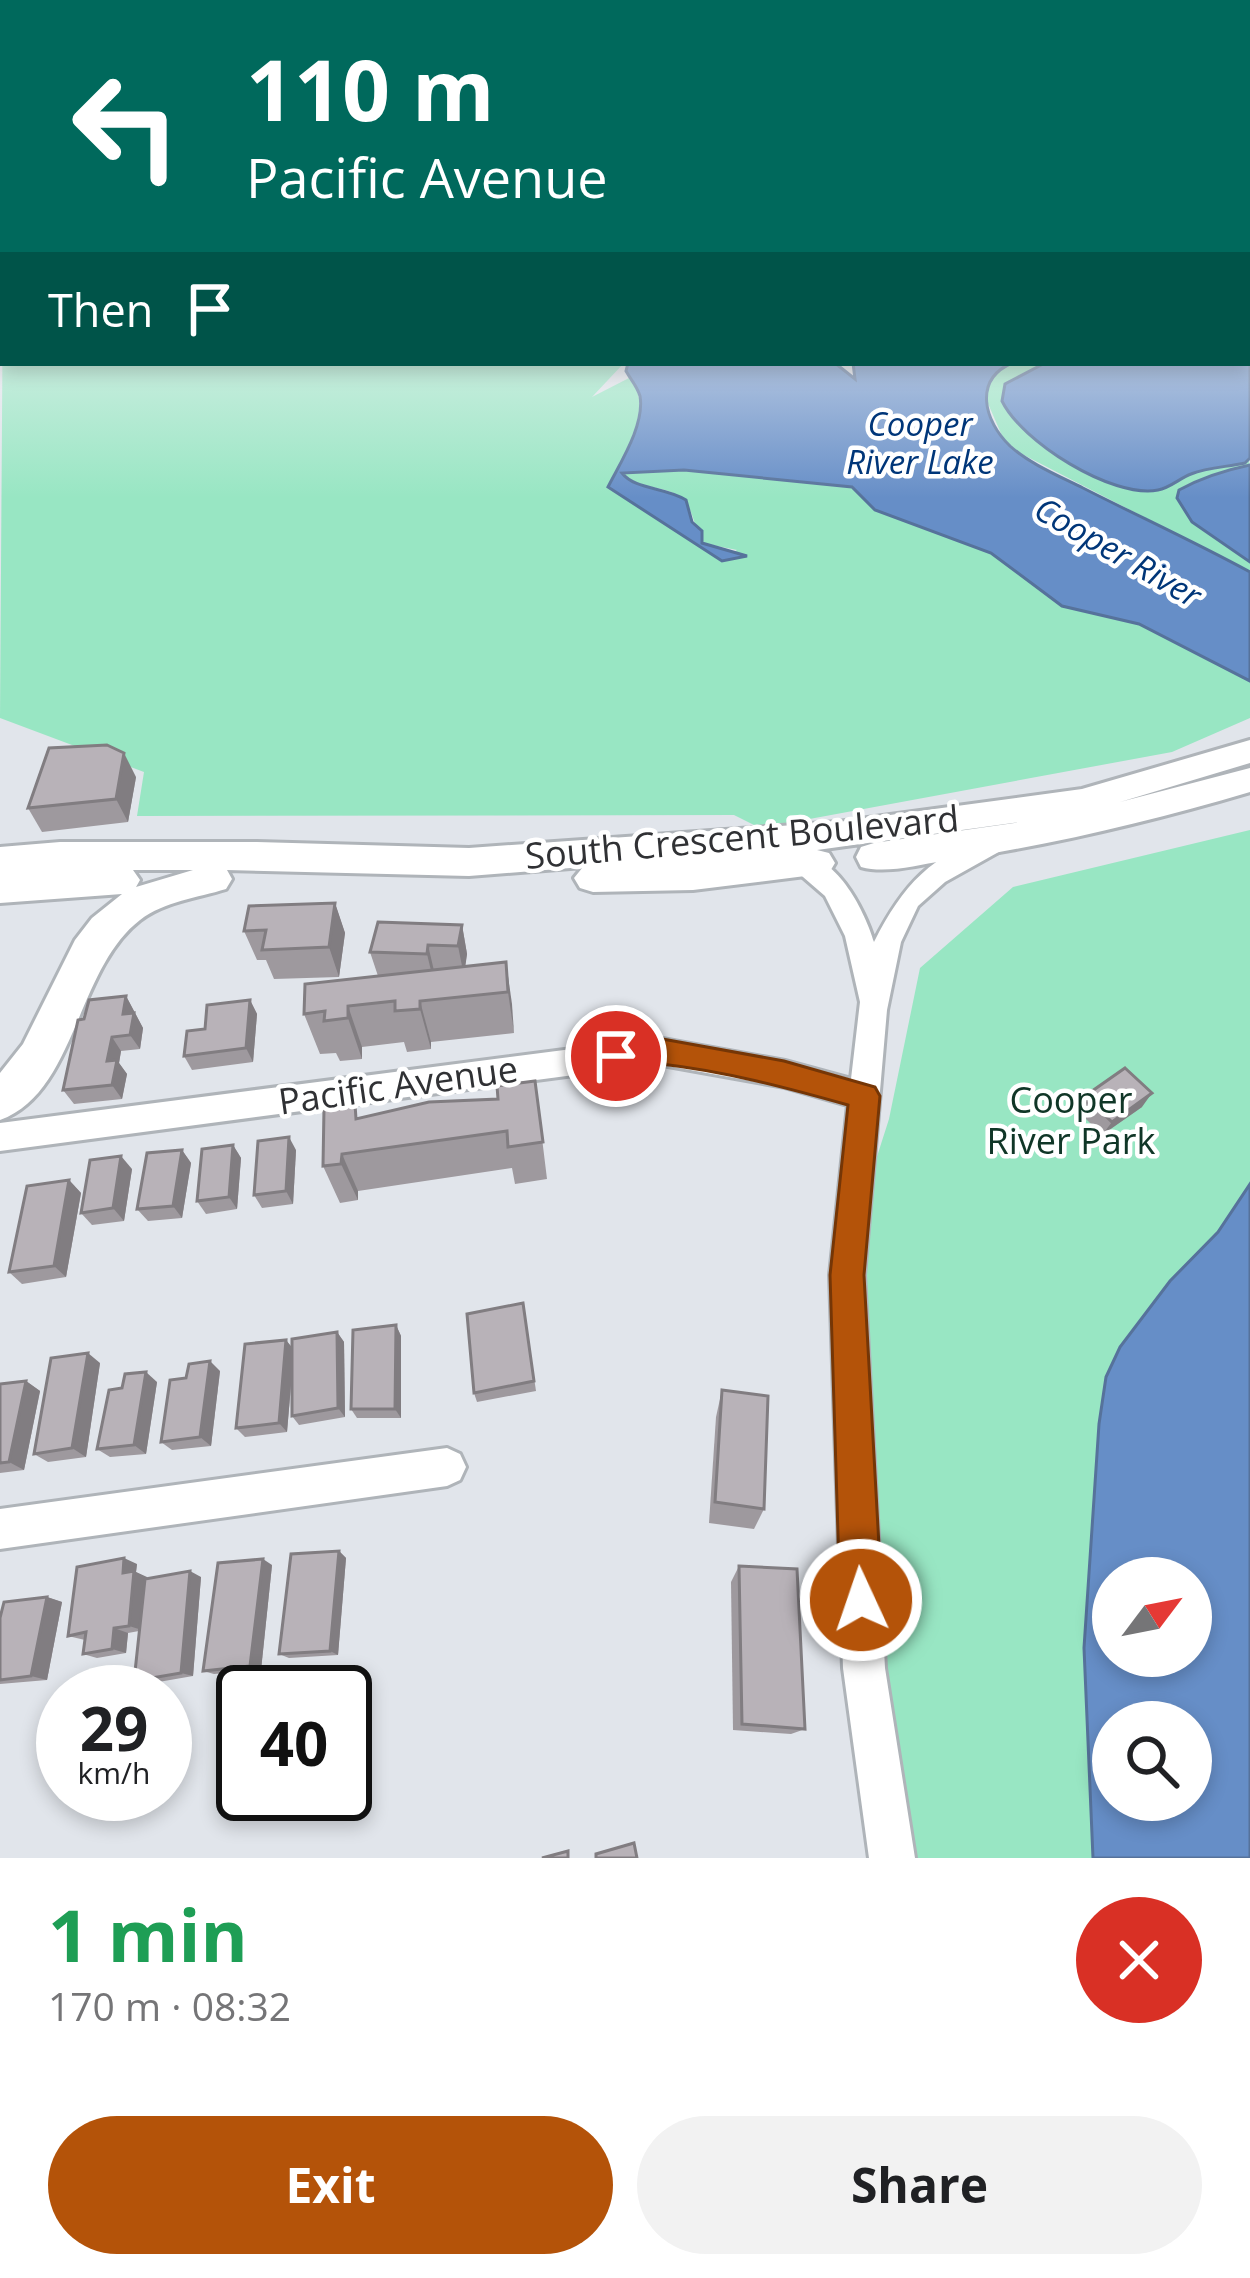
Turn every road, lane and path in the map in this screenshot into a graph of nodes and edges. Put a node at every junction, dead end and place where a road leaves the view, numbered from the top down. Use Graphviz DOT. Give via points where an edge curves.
graph roads {
  1 [pos="1250,751"];
  2 [pos="1250,780"];
  3 [pos="994,843"];
  4 [pos="0,861"];
  5 [pos="801,864"];
  6 [pos="219,868"];
  7 [pos="46,885"];
  8 [pos="0,889"];
  9 [pos="78,977"];
  10 [pos="873,1010"];
  11 [pos="865,1096"];
  12 [pos="6,1122"];
  13 [pos="447,1467"];
  14 [pos="0,1529"];
  15 [pos="892,1858"];
  1 -- 6 [label="highway, South Crescent Boulevard" via="1082,801 838,835 469,862"];
  2 -- 3 [label="highway, South Crescent Boulevard"];
  3 -- 5 [label="highway, South Crescent Boulevard"];
  3 -- 10 [label="street" via="908,900 887,942"];
  4 -- 6 [label="highway" via="60,856"];
  5 -- 6 [label="highway, South Crescent Boulevard" via="657,878 397,882"];
  5 -- 10 [label="street" via="846,900"];
  6 -- 7 [label="highway"];
  6 -- 9 [label="highway" via="126,910 96,941"];
  7 -- 8 [label="highway"];
  7 -- 9 [label="highway" via="80,904"];
  9 -- 12 [label="highway"];
  10 -- 11 [label="street"];
  11 -- 12 [label="street, Pacific Avenue" via="657,1051"];
  11 -- 15 [label="street" via="847,1275 864,1668"];
  13 -- 14 [label="street"];
}
